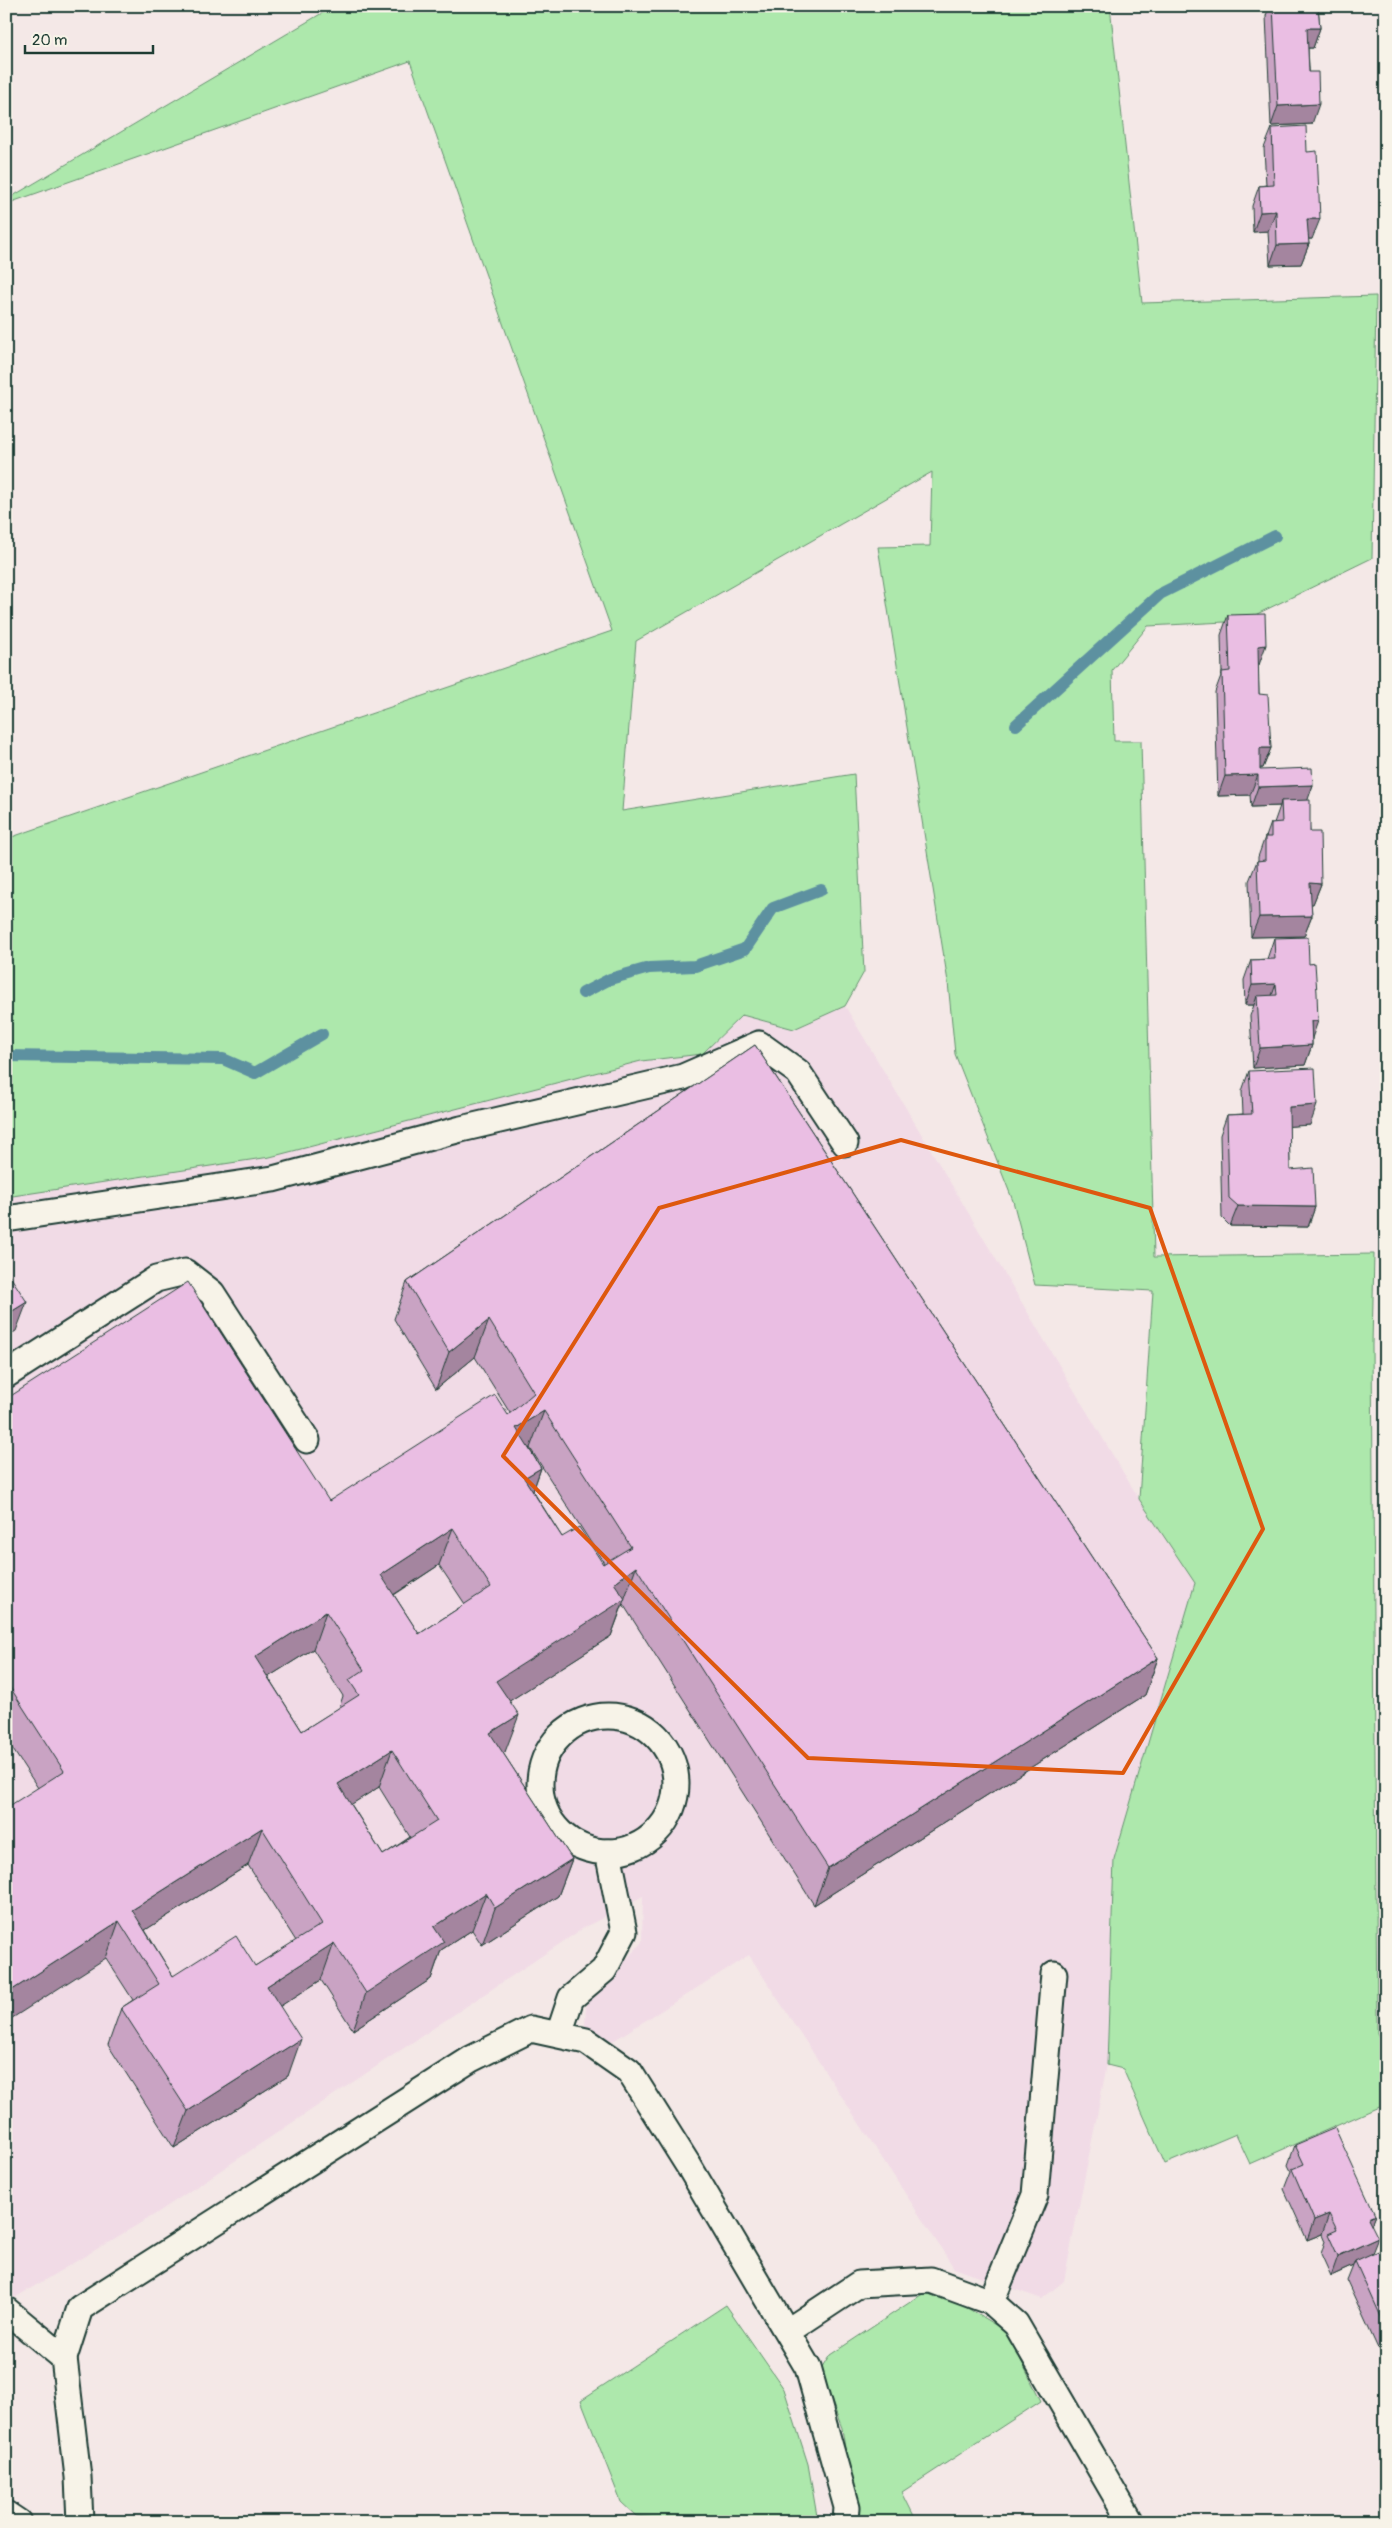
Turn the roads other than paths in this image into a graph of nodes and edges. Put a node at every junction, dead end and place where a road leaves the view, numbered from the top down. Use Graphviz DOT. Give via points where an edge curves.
graph roads {
  1 [pos="845,1143"];
  2 [pos="6,1219"];
  3 [pos="6,1375"];
  4 [pos="307,1440"];
  5 [pos="608,1852"];
  6 [pos="1054,1974"];
  7 [pos="559,2034"];
  8 [pos="991,2302"];
  9 [pos="6,2310"];
  10 [pos="788,2331"];
  11 [pos="64,2358"];
  12 [pos="6,2514"];
  13 [pos="18,2522"];
  14 [pos="80,2522"];
  15 [pos="846,2522"];
  16 [pos="1131,2522"];
  1 -- 2 [label="lane" via="798,1072 759,1044 683,1077 460,1129 273,1180"];
  3 -- 4 [label="lane" via="156,1279 185,1272 212,1293"];
  5 -- 5 [label="lane" via="597,1852 575,1844 558,1830 545,1812 539,1789 541,1767 550,1746 566,1730 585,1719 608,1715 630,1719 650,1730 665,1746 674,1766 676,1789 671,1811 659,1830 641,1844"];
  5 -- 7 [label="lane" via="624,1932 604,1970 572,1998"];
  6 -- 8 [label="lane" via="1035,2195"];
  7 -- 10 [label="lane" via="586,2041 629,2071"];
  7 -- 11 [label="lane" via="531,2030 471,2059 80,2308"];
  8 -- 10 [label="lane" via="931,2280 859,2284"];
  8 -- 16 [label="lane" via="1016,2324"];
  9 -- 11 [label="lane"];
  10 -- 15 [label="lane" via="808,2368 847,2508"];
  11 -- 14 [label="lane"];
  12 -- 13 [label="lane"];
}
